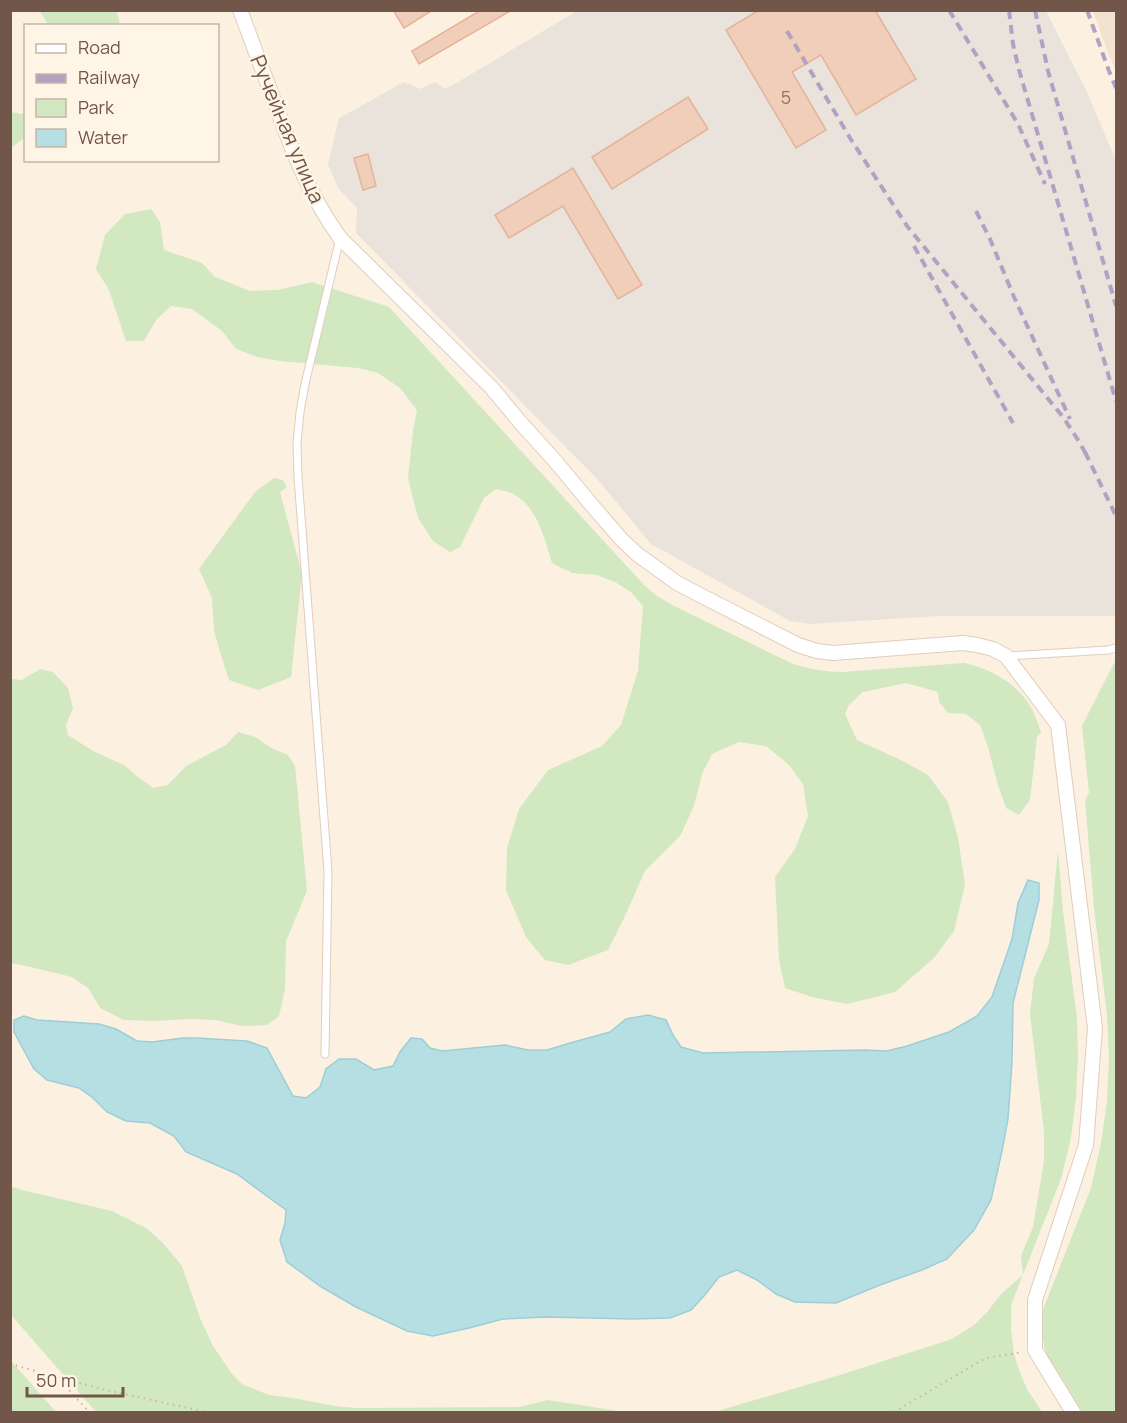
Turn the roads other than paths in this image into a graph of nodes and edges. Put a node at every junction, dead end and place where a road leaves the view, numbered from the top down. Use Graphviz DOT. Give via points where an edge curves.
graph roads {
  1 [pos="240,10"];
  2 [pos="340,238"];
  3 [pos="1116,648"];
  4 [pos="1006,656"];
  5 [pos="325,1054"];
  6 [pos="1073,1413"];
  1 -- 2 [label="street, Ручейная улица" via="295,156"];
  2 -- 4 [label="street, Ручейная улица" via="491,387 621,539 677,583 817,651 963,643"];
  2 -- 5 [label="lane" via="305,384 297,443 328,871"];
  3 -- 4 [label="lane"];
  4 -- 6 [label="street" via="1058,725 1095,1028 1086,1145 1035,1300 1035,1350"];
}
